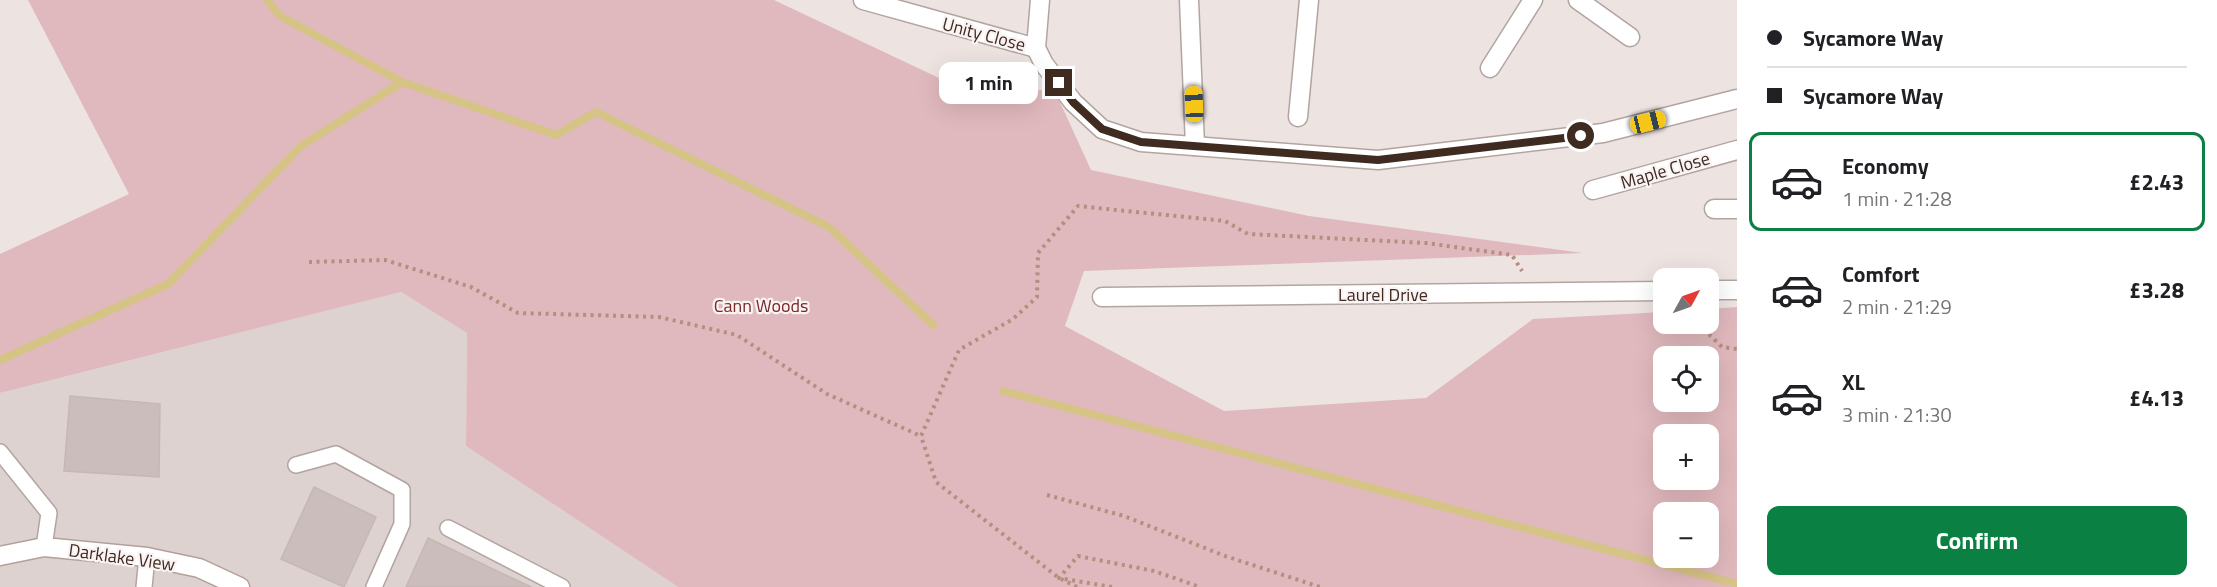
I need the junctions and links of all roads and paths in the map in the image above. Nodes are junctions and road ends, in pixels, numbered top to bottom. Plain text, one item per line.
1 (863, 0) edge
2 (1040, 0) edge
3 (1190, 0) edge
4 (1309, 0) edge
5 (1533, 0) edge
6 (1578, 0) edge
7 (1630, 37) dead end
8 (1036, 48) junction
9 (1490, 68) dead end
10 (1737, 99) edge
11 (1298, 117) dead end
12 (1196, 146) junction
13 (1737, 150) edge
14 (1593, 190) dead end
15 (1714, 209) dead end
16 (1737, 209) edge
17 (309, 262) dead end
18 (1719, 290) edge
19 (1737, 290) edge
20 (1653, 291) edge
21 (1535, 293) junction
22 (1102, 297) dead end
23 (1708, 334) edge
24 (1737, 349) edge
25 (921, 436) junction
26 (0, 452) edge
27 (296, 465) dead end
28 (1047, 495) dead end
29 (448, 528) dead end
30 (44, 546) junction
31 (0, 556) edge
32 (147, 557) junction
33 (1059, 578) junction
34 (144, 587) edge
35 (240, 587) edge
36 (374, 587) edge
37 (562, 587) edge
38 (1077, 587) edge
39 (1112, 587) edge
40 (1200, 587) edge
41 (1320, 587) edge

1 - 8 street, Unity Close
2 - 8 street
3 - 12 street
4 - 11 street
5 - 9 street
6 - 7 street
8 - 12 street
10 - 12 street
13 - 14 street, Maple Close
15 - 16 street
17 - 25 path
18 - 19 street
20 - 21 street, Laurel Drive
21 - 22 street, Laurel Drive
21 - 25 path
23 - 24 path
25 - 33 path
26 - 30 lane
27 - 36 lane
28 - 41 path
29 - 37 lane
30 - 31 street, Darklake View
30 - 32 street, Darklake View
32 - 34 lane
32 - 35 street, Darklake View
33 - 38 path
33 - 39 path
33 - 40 path

